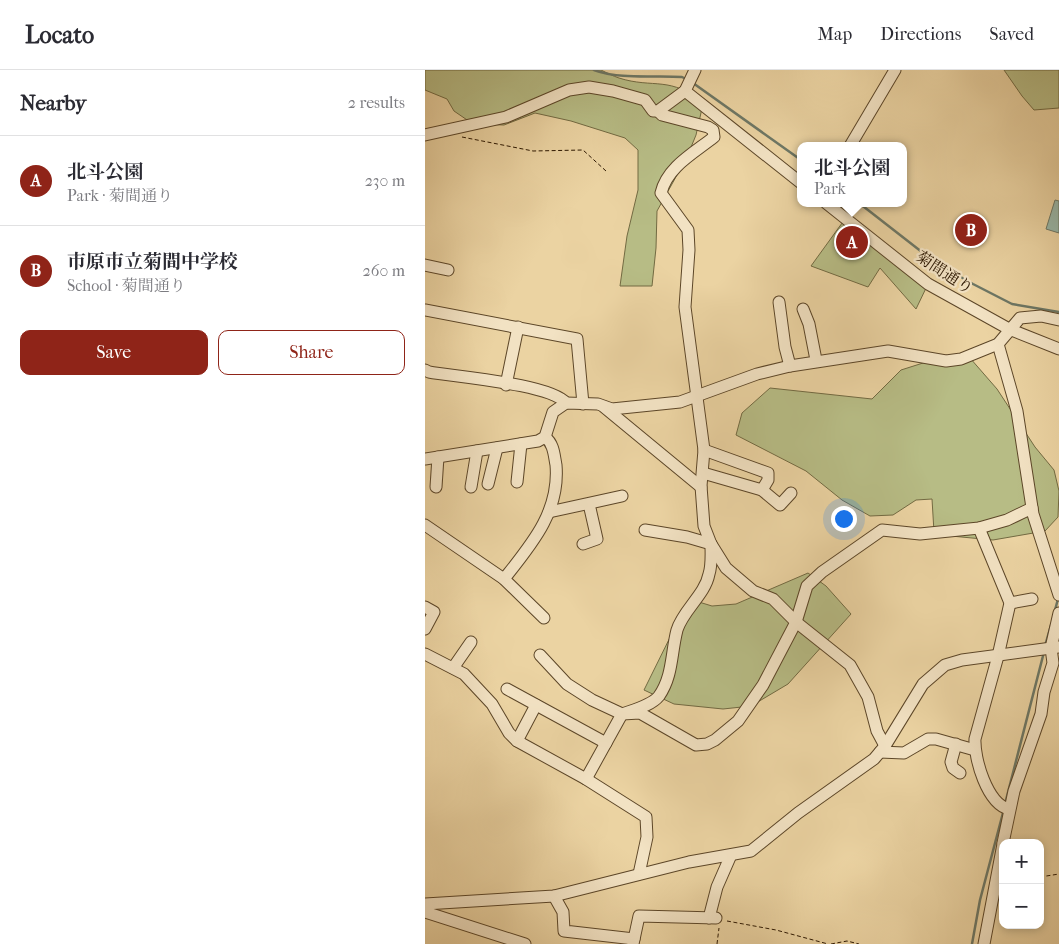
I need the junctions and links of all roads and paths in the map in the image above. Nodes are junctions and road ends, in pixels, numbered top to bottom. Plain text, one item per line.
1 (695, 70) edge
2 (895, 70) edge
3 (685, 91) junction
4 (658, 111) junction
5 (445, 132) junction
6 (425, 135) edge
7 (853, 142) edge
8 (606, 171) dead end
9 (797, 180) edge
10 (831, 207) edge
11 (425, 265) edge
12 (448, 270) dead end
13 (779, 302) dead end
14 (803, 309) dead end
15 (425, 310) edge
16 (1059, 320) edge
17 (518, 328) junction
18 (1009, 330) junction
19 (998, 344) junction
20 (1059, 349) edge
21 (817, 360) junction
22 (790, 366) junction
23 (425, 370) edge
24 (506, 384) junction
25 (697, 396) junction
26 (566, 403) junction
27 (583, 404) junction
28 (603, 406) junction
29 (545, 437) junction
30 (521, 444) junction
31 (497, 448) junction
32 (704, 450) junction
33 (477, 451) junction
34 (438, 457) junction
35 (425, 459) edge
36 (703, 473) junction
37 (517, 482) dead end
38 (488, 484) dead end
39 (435, 486) dead end
40 (471, 487) dead end
41 (701, 487) junction
42 (762, 490) junction
43 (791, 493) dead end
44 (622, 496) dead end
45 (589, 504) junction
46 (1032, 508) junction
47 (549, 512) junction
48 (425, 525) edge
49 (979, 528) junction
50 (645, 530) dead end
51 (583, 544) dead end
52 (711, 544) junction
53 (504, 579) junction
54 (1059, 595) edge
55 (1032, 599) dead end
56 (1010, 603) junction
57 (425, 607) edge
58 (1059, 613) edge
59 (544, 618) dead end
60 (796, 622) junction
61 (425, 629) edge
62 (471, 642) dead end
63 (1055, 647) edge
64 (425, 654) edge
65 (540, 655) dead end
66 (998, 656) junction
67 (453, 668) junction
68 (507, 689) dead end
69 (536, 705) junction
70 (622, 714) junction
71 (517, 740) junction
72 (606, 743) junction
73 (956, 744) junction
74 (883, 749) junction
75 (975, 750) junction
76 (960, 773) dead end
77 (586, 779) junction
78 (1009, 809) junction
79 (1004, 839) edge
80 (731, 855) junction
81 (999, 865) edge
82 (639, 874) junction
83 (1059, 874) edge
84 (1044, 876) edge
85 (555, 896) junction
86 (425, 904) edge
87 (425, 912) edge
88 (712, 918) junction
89 (633, 941) edge
90 (525, 944) edge
91 (717, 944) edge
92 (829, 944) edge
93 (859, 944) edge
94 (985, 944) edge

1 - 3 street
2 - 7 street
3 - 4 street
3 - 9 street
4 - 5 street
4 - 25 street
5 - 6 street
5 - 8 path
10 - 18 street, 菊間通り
11 - 12 street
13 - 22 street
14 - 21 street
15 - 17 street
16 - 18 street
17 - 24 street
17 - 27 street
18 - 19 street
18 - 20 street, 菊間通り
19 - 21 street
19 - 46 street
21 - 22 street
22 - 25 street
23 - 24 street
24 - 26 street
25 - 28 street
25 - 32 street
26 - 27 street
26 - 29 street
27 - 28 street
28 - 41 street
29 - 30 street
29 - 47 street
30 - 31 street
30 - 37 street
31 - 33 street
31 - 38 street
32 - 36 street
32 - 42 street
33 - 34 street
33 - 40 street
34 - 35 street
34 - 39 street
36 - 41 street
36 - 42 street
41 - 52 street
42 - 43 street
44 - 45 street
45 - 47 street
45 - 51 street
46 - 49 street
46 - 54 street
47 - 53 street
48 - 53 street
49 - 56 street
49 - 60 street
50 - 52 street
52 - 60 street
52 - 70 street
53 - 59 street
55 - 56 street
56 - 66 street
57 - 61 street
58 - 63 street
60 - 70 street
60 - 74 street
62 - 67 street
63 - 66 street
63 - 78 street
64 - 67 street
65 - 70 street
66 - 74 street
66 - 75 street
67 - 71 street
68 - 69 street
69 - 71 street
69 - 72 street
70 - 72 street
71 - 77 street
72 - 77 street
73 - 74 street
73 - 75 street
73 - 76 street
74 - 80 street
75 - 78 street
77 - 82 street
78 - 79 street
80 - 82 street
80 - 88 street
81 - 94 street
82 - 85 street
83 - 84 path
85 - 86 street
85 - 89 street
87 - 90 street
88 - 89 street
88 - 91 path
88 - 92 path
92 - 93 path

